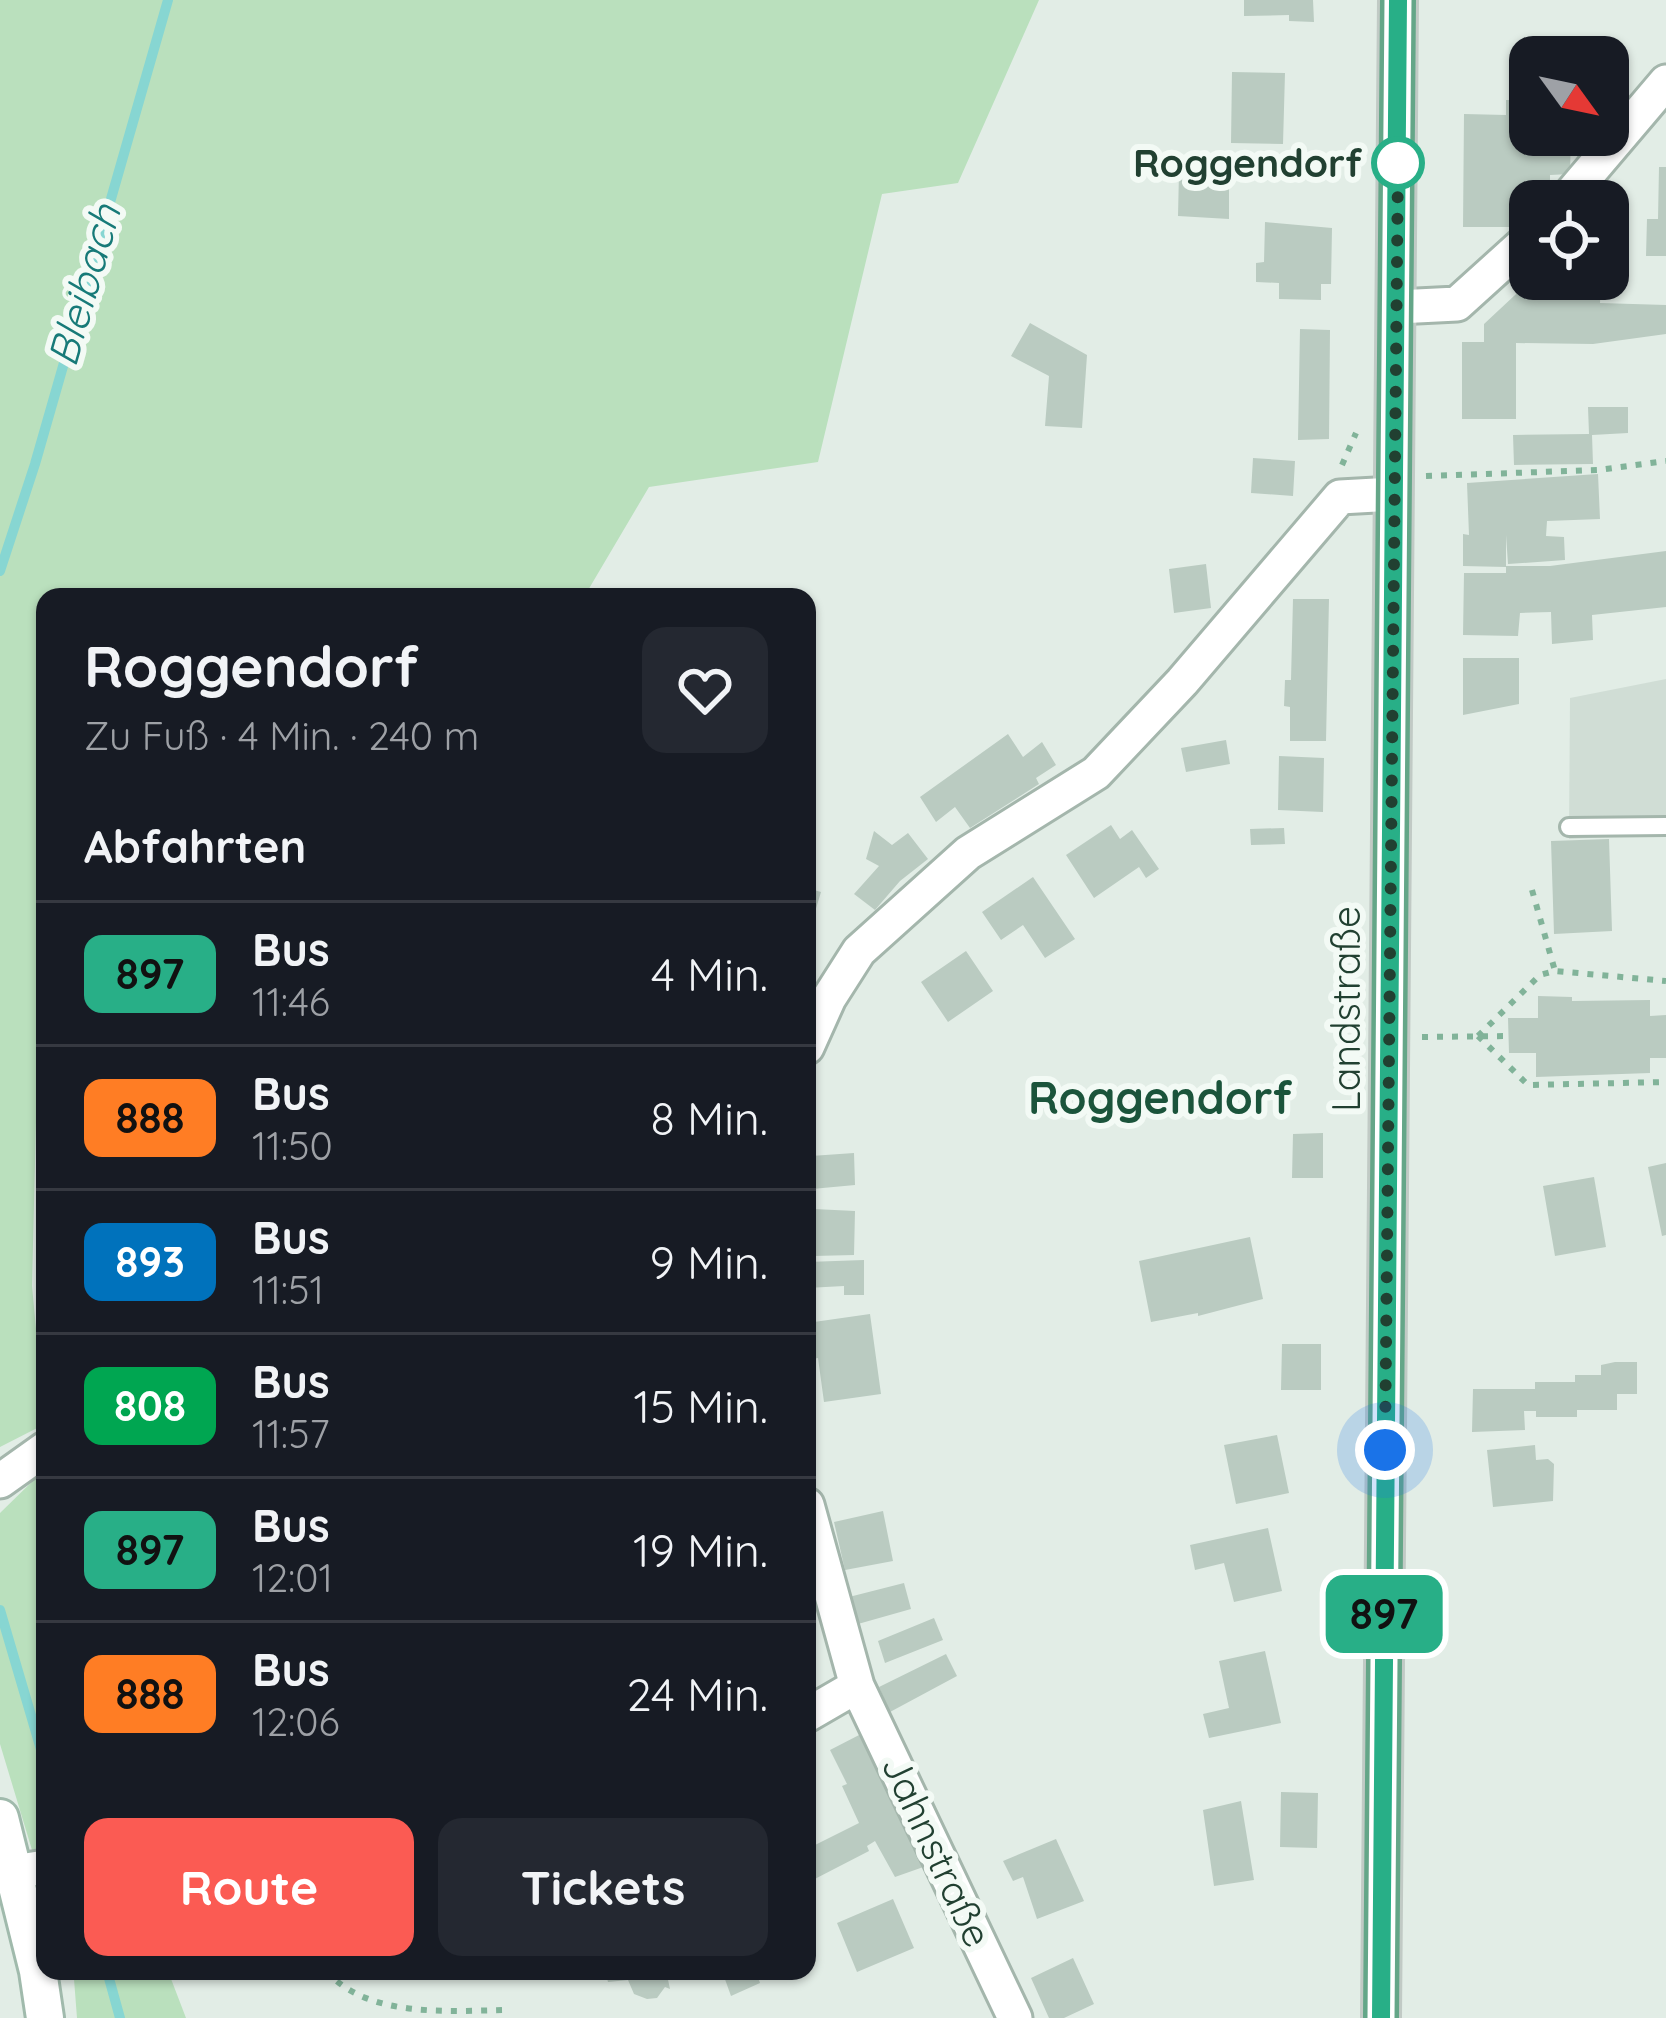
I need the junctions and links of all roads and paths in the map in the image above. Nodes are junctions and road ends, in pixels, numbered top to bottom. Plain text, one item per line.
1 (1398, 0) edge
2 (1666, 82) edge
3 (1583, 180) edge
4 (1509, 257) edge
5 (1397, 307) junction
6 (1666, 461) edge
7 (1408, 485) junction
8 (1569, 826) dead end
9 (1666, 826) edge
10 (1532, 890) dead end
11 (1555, 971) junction
12 (1666, 981) edge
13 (816, 1027) edge
14 (1478, 1036) junction
15 (1508, 1036) dead end
16 (1388, 1037) junction
17 (1666, 1082) edge
18 (36, 1455) edge
19 (0, 1480) edge
20 (816, 1538) edge
21 (857, 1686) junction
22 (816, 1709) edge
23 (0, 1818) edge
24 (30, 1870) edge
25 (36, 1929) edge
26 (41, 1980) edge
27 (333, 1980) edge
28 (508, 2010) dead end
29 (45, 2018) edge
30 (1015, 2018) edge
31 (1381, 2018) edge

1 - 5 main road, Landstraße
2 - 3 street
4 - 5 street
5 - 7 main road, Landstraße
6 - 7 path
7 - 13 street
7 - 16 main road, Landstraße
8 - 9 lane
10 - 11 path
11 - 12 path
11 - 14 path
14 - 15 path
14 - 16 path
14 - 17 path
16 - 31 main road, Landstraße
18 - 19 street
20 - 21 street, Jahnstraße
21 - 22 street
21 - 30 street, Jahnstraße
23 - 24 main road
24 - 25 main road
26 - 29 main road
27 - 28 path

